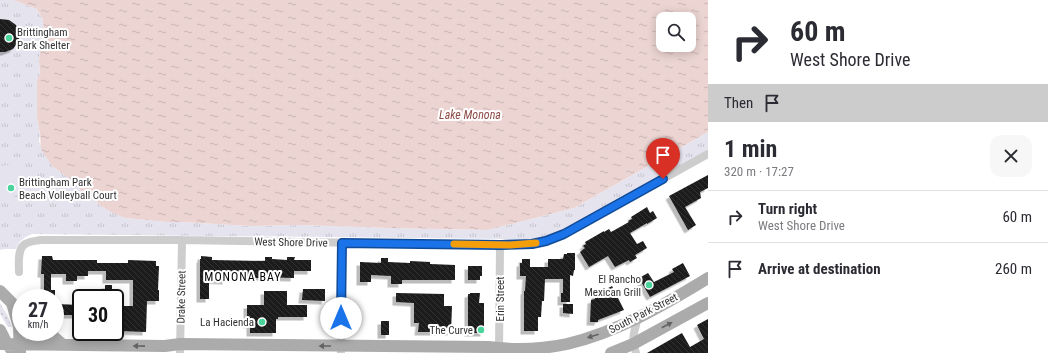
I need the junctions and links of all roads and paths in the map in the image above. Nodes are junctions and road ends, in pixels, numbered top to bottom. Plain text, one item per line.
1 (708, 154) edge
2 (182, 240) junction
3 (342, 243) junction
4 (500, 245) junction
5 (19, 272) dead end
6 (708, 278) edge
7 (0, 291) edge
8 (12, 303) edge
9 (708, 303) edge
10 (638, 318) junction
11 (0, 330) edge
12 (58, 341) edge
13 (62, 344) junction
14 (12, 348) edge
15 (634, 348) edge
16 (180, 349) edge
17 (341, 349) edge
18 (499, 351) edge
19 (611, 353) edge

1 - 4 street, West Shore Drive
2 - 3 street, West Shore Drive
2 - 5 street, West Shore Drive
2 - 16 street, Drake Street
3 - 4 street, West Shore Drive
3 - 17 street
4 - 18 street, Erin Street
6 - 10 main road, South Park Street
7 - 8 main road
15 -> 9 main road, South Park Street
10 - 15 street
10 -> 18 main road, South Park Street
11 - 14 main road
12 - 13 main road
13 - 14 main road, South Park Street
16 -> 13 main road, South Park Street
15 - 19 main road, South Park Street
17 -> 16 main road, South Park Street
17 - 18 main road, South Park Street

